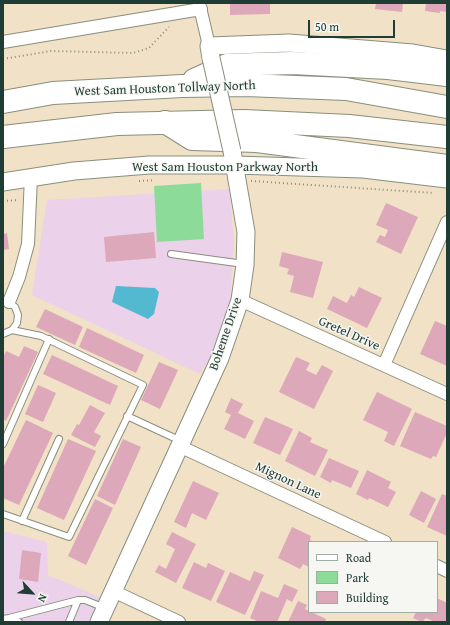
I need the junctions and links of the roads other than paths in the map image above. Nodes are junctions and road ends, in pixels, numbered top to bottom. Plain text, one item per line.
1 (200, 6) edge
2 (3, 42) edge
3 (210, 52) junction
4 (447, 59) edge
5 (447, 75) edge
6 (182, 86) junction
7 (3, 102) edge
8 (447, 106) edge
9 (165, 122) junction
10 (3, 137) edge
11 (447, 137) edge
12 (235, 165) junction
13 (447, 166) edge
14 (31, 177) junction
15 (3, 182) edge
16 (444, 186) edge
17 (447, 222) edge
18 (172, 254) dead end
19 (245, 265) junction
20 (240, 300) junction
21 (6, 301) edge
22 (12, 330) junction
23 (3, 334) edge
24 (49, 339) junction
25 (384, 365) junction
26 (447, 394) edge
27 (127, 416) junction
28 (59, 439) dead end
29 (180, 443) junction
30 (3, 444) edge
31 (3, 514) edge
32 (22, 521) junction
33 (383, 541) edge
34 (438, 566) edge
35 (447, 571) edge
36 (113, 591) junction
37 (78, 600) junction
38 (102, 615) edge
39 (6, 618) edge
40 (19, 622) edge
41 (69, 622) edge
42 (180, 622) edge

1 - 2 street
1 - 3 street, Boheme Drive
3 - 4 main road
3 - 12 main road, Boheme Drive, bridge
5 - 6 highway
6 - 7 highway, West Sam Houston Tollway North
6 - 8 highway, West Sam Houston Tollway North
9 - 10 highway
9 - 11 highway
9 - 13 highway
12 - 14 main road, West Sam Houston Parkway North
12 - 16 main road, West Sam Houston Parkway North
12 - 19 main road, Boheme Drive
14 - 15 main road, West Sam Houston Parkway North
14 - 21 street
17 - 25 street
18 - 19 lane
19 - 20 main road, Boheme Drive
20 - 25 street, Gretel Drive
20 - 29 main road, Boheme Drive
21 - 22 lane
22 - 23 lane
22 - 24 lane
24 - 27 lane
24 - 30 lane
25 - 26 street, Gretel Drive
27 - 29 lane
27 - 32 lane
28 - 32 lane
29 - 33 street, Mignon Lane
29 - 36 main road, Boheme Drive
31 - 32 lane
34 - 35 street
36 - 38 main road, Boheme Drive
36 - 42 street
37 - 38 lane
37 - 39 lane
37 - 41 lane
39 - 40 lane

